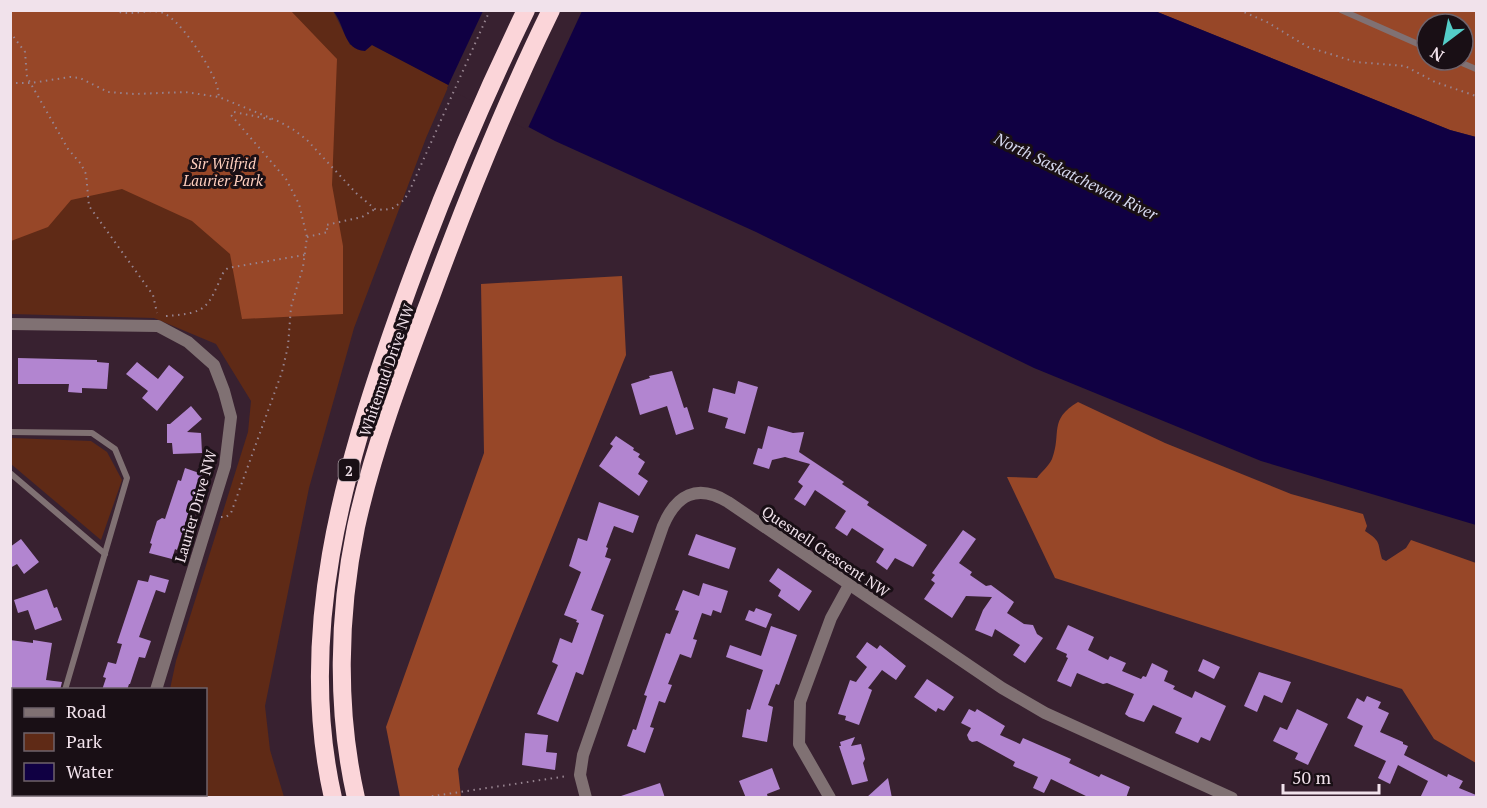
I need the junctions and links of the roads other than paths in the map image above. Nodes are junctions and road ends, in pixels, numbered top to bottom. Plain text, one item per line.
1 (526, 10) edge
2 (551, 10) edge
3 (1341, 10) edge
4 (1415, 43) edge
5 (10, 324) edge
6 (10, 432) edge
7 (10, 473) edge
8 (105, 554) junction
9 (849, 585) junction
10 (66, 688) edge
11 (157, 688) edge
12 (333, 798) edge
13 (356, 798) edge
14 (586, 798) edge
15 (830, 798) edge
16 (1232, 798) edge

1 - 12 highway, Whitemud Drive NW / 2
2 - 13 highway, Whitemud Drive NW / 2
3 - 4 lane
5 - 11 street, Laurier Drive NW
6 - 8 lane
7 - 8 lane
8 - 10 lane
9 - 14 street, Quesnell Crescent NW
9 - 15 street
9 - 16 street, Quesnell Crescent NW

